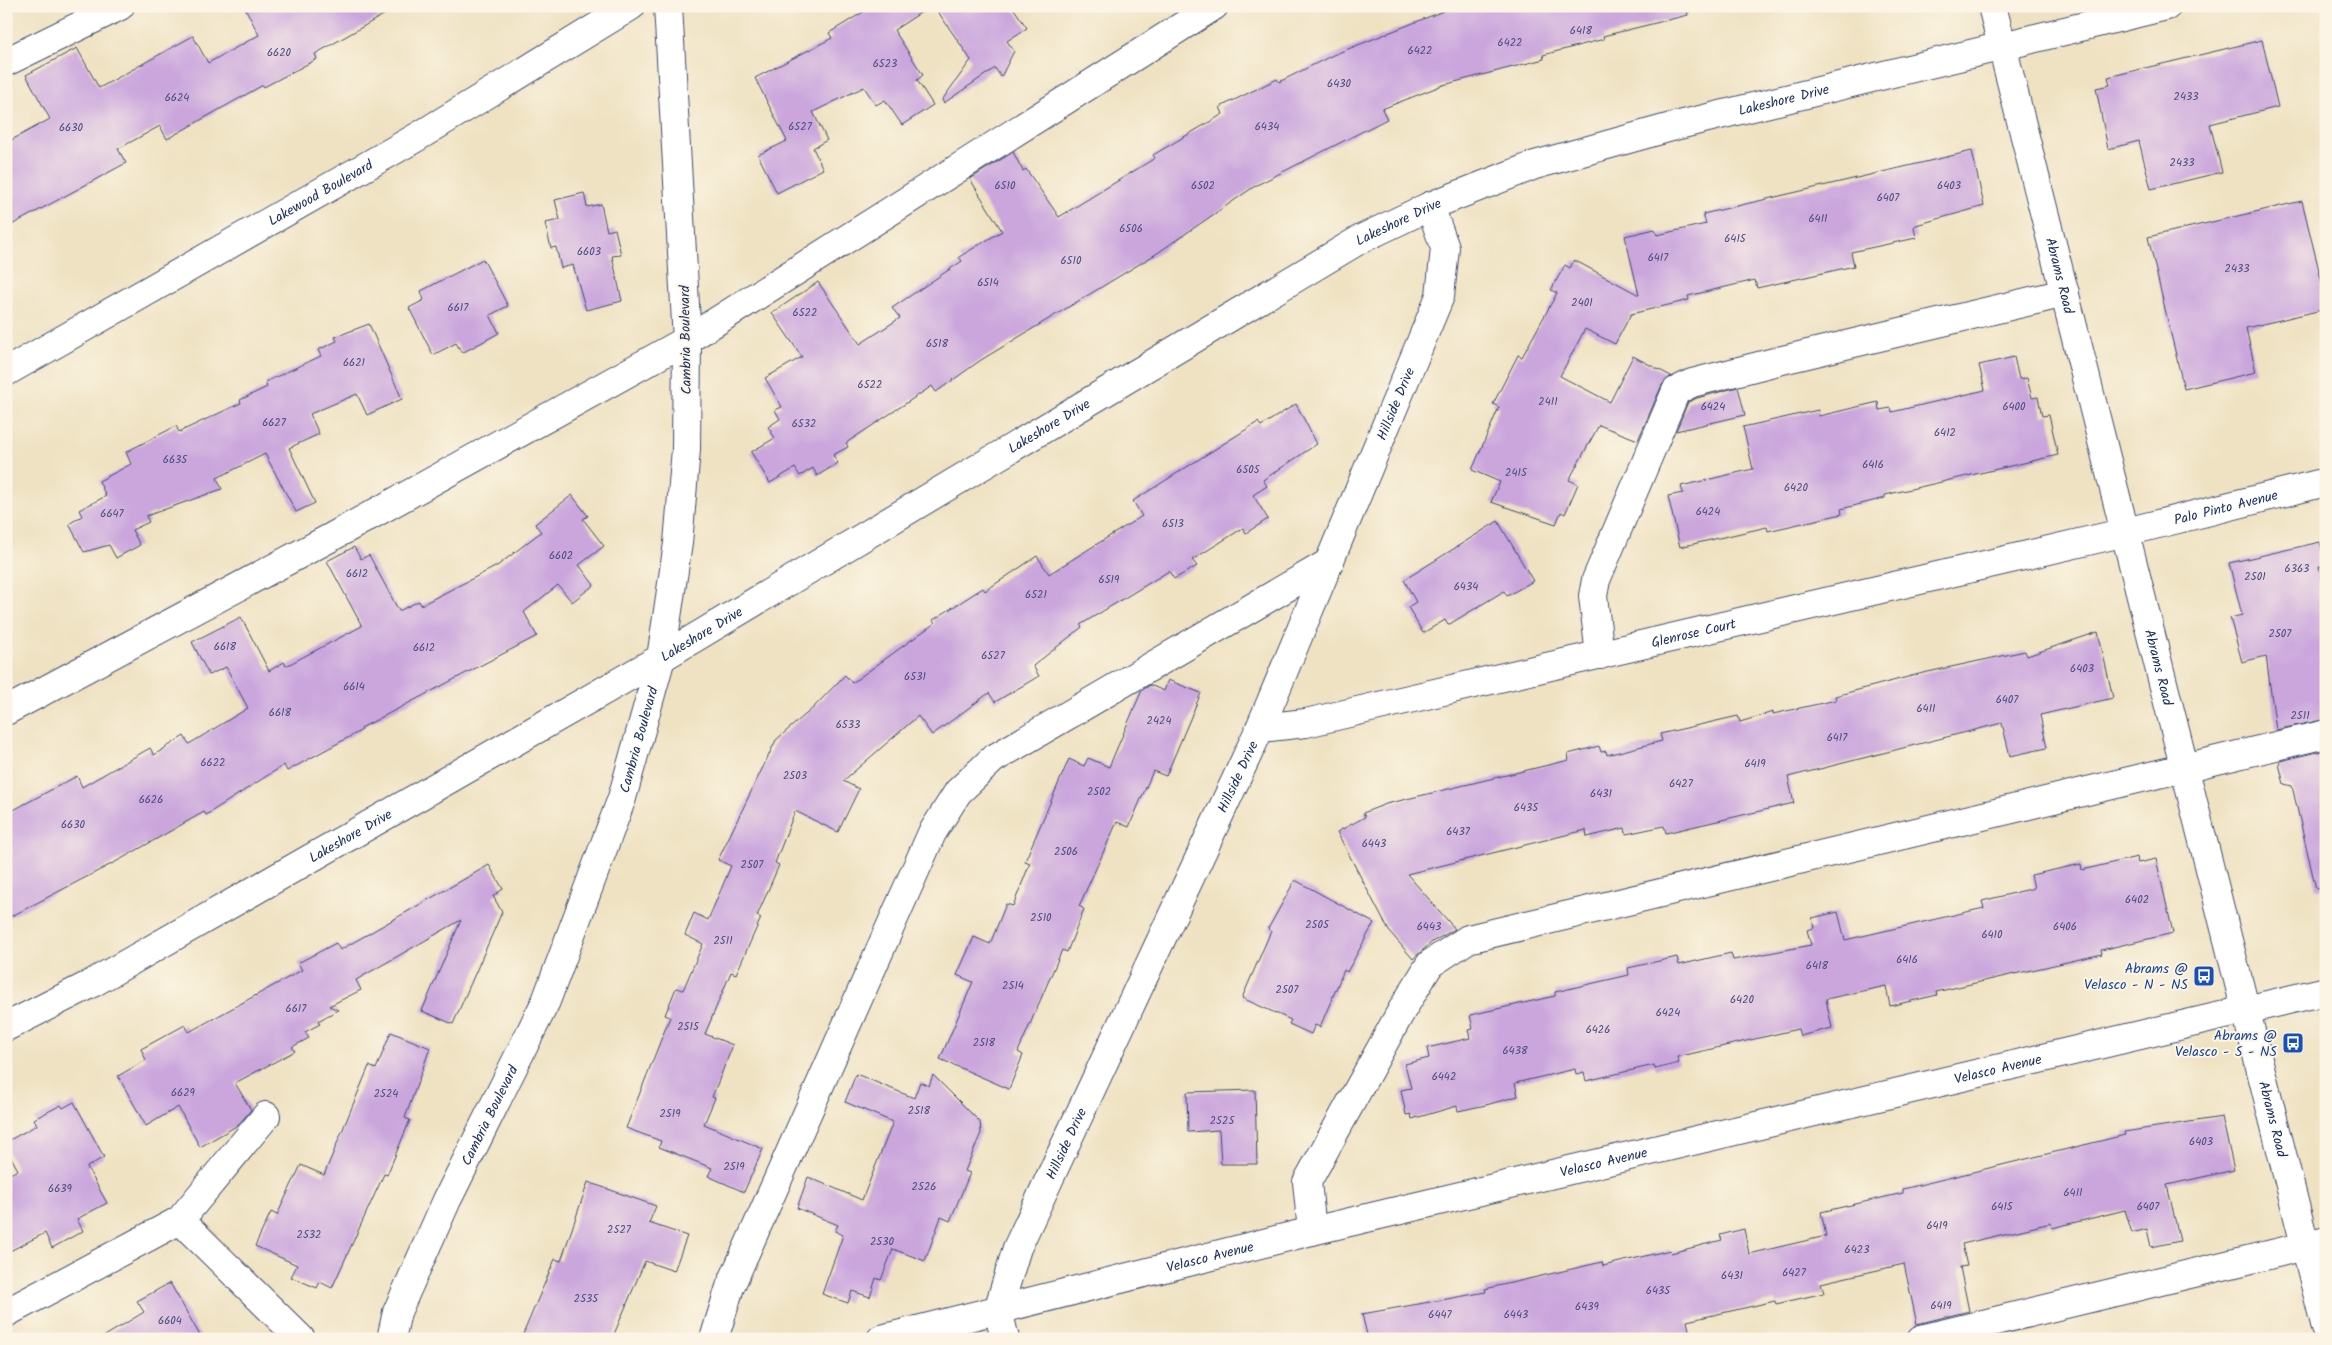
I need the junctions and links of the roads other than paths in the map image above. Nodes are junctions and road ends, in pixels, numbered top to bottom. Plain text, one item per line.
1 (120, 6) edge
2 (631, 6) edge
3 (668, 6) edge
4 (1214, 6) edge
5 (1992, 6) edge
6 (2167, 6) edge
7 (2001, 47) junction
8 (6, 62) edge
9 (1430, 206) junction
10 (2064, 293) junction
11 (687, 340) junction
12 (6, 372) edge
13 (2326, 482) edge
14 (2126, 532) junction
15 (1330, 562) junction
16 (1600, 655) junction
17 (661, 658) junction
18 (6, 711) edge
19 (1260, 728) junction
20 (2326, 734) edge
21 (2185, 768) junction
22 (2326, 991) edge
23 (2246, 1011) junction
24 (6, 1027) edge
25 (266, 1116) dead end
26 (180, 1220) junction
27 (1312, 1231) junction
28 (2315, 1243) edge
29 (998, 1310) junction
30 (6, 1312) edge
31 (2326, 1328) edge
32 (301, 1339) edge
33 (391, 1339) edge
34 (714, 1339) edge
35 (881, 1339) edge
36 (1005, 1339) edge
37 (1921, 1339) edge

1 - 8 street
2 - 12 street, Lakewood Boulevard
3 - 11 street, Cambria Boulevard
4 - 11 street
5 - 7 street, Abrams Road
6 - 7 street, Lakeshore Drive
7 - 9 street, Lakeshore Drive
7 - 10 street, Abrams Road
9 - 15 street, Hillside Drive
9 - 17 street, Lakeshore Drive
10 - 14 street, Abrams Road
10 - 16 street
11 - 17 street, Cambria Boulevard
11 - 18 street
13 - 14 street, Palo Pinto Avenue
14 - 16 street, Glenrose Court
14 - 21 street, Abrams Road
15 - 19 street, Hillside Drive
15 - 34 street
16 - 19 street, Glenrose Court
17 - 24 street, Lakeshore Drive
17 - 33 street, Cambria Boulevard
19 - 29 street, Hillside Drive
20 - 21 street
21 - 23 street, Abrams Road
21 - 27 street
22 - 23 street, Velasco Avenue
23 - 27 street, Velasco Avenue
23 - 28 street, Abrams Road
25 - 26 street
26 - 30 street
26 - 32 street
27 - 29 street, Velasco Avenue
28 - 31 street, Abrams Road
28 - 37 street
29 - 35 street, Velasco Avenue
29 - 36 street

